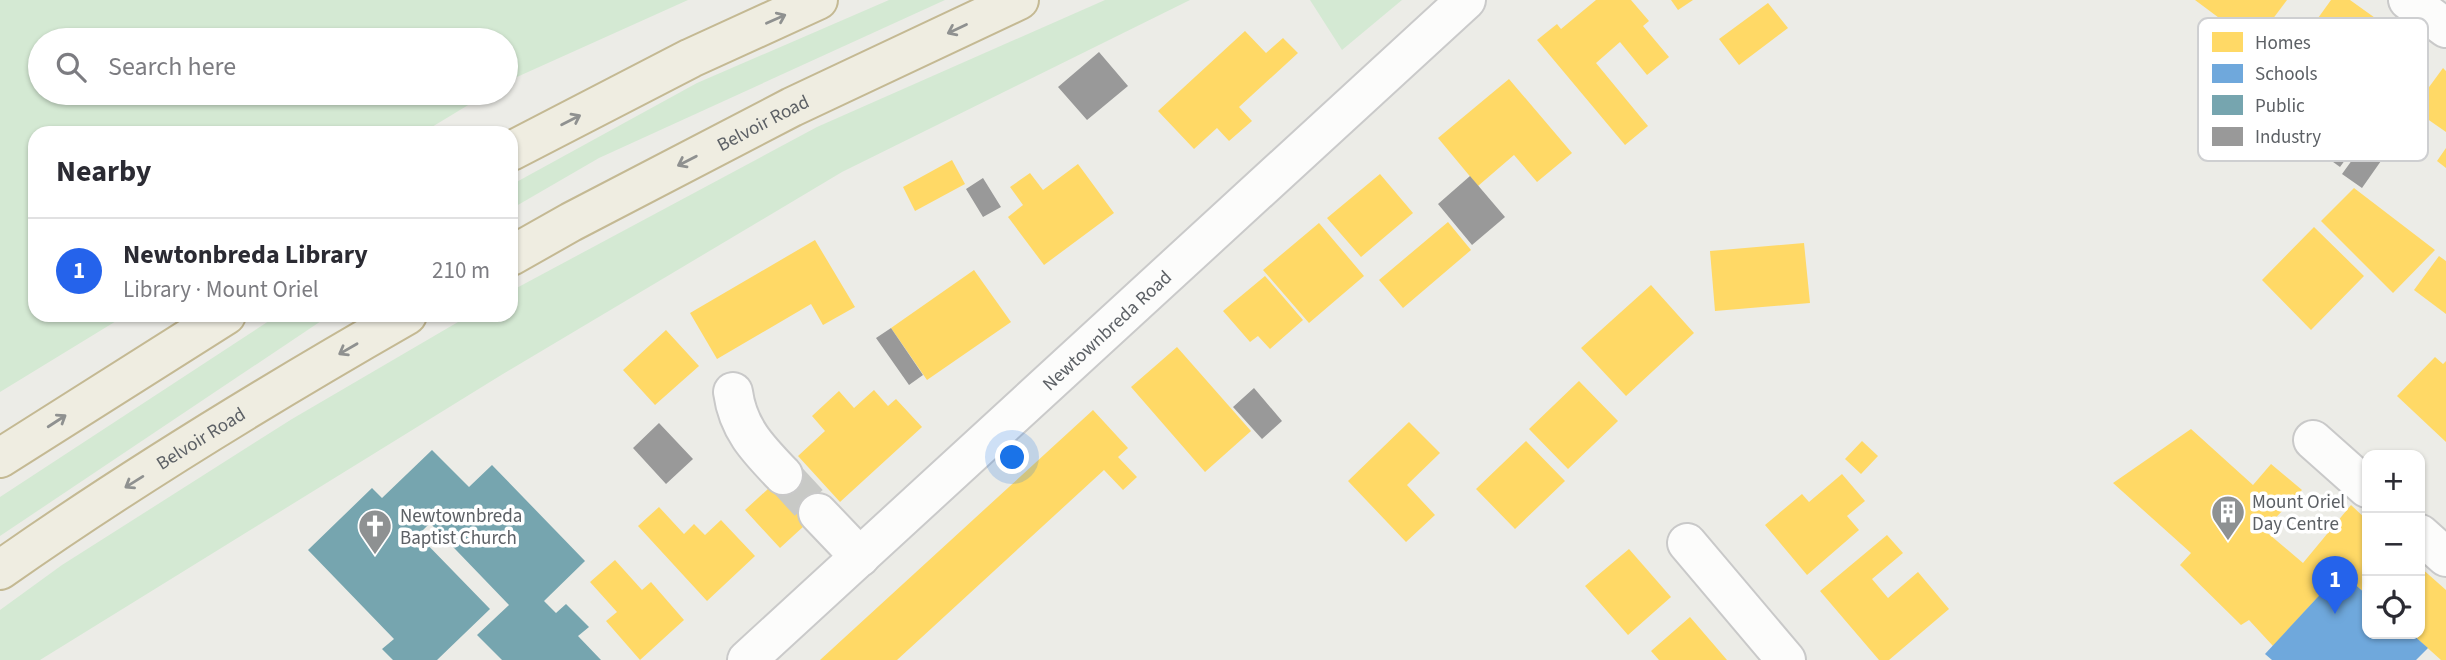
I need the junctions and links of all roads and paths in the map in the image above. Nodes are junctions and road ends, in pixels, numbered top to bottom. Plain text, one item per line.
1 (818, 0) edge
2 (1019, 0) edge
3 (1466, 0) edge
4 (2408, 0) edge
5 (2446, 28) edge
6 (518, 147) edge
7 (518, 252) edge
8 (215, 322) edge
9 (395, 322) edge
10 (733, 392) dead end
11 (2313, 440) dead end
12 (0, 458) edge
13 (783, 475) tunnel mouth
14 (2362, 484) edge
15 (818, 513) tunnel mouth
16 (2425, 538) edge
17 (1687, 543) dead end
18 (860, 557) junction
19 (2446, 557) edge
20 (0, 570) edge
21 (747, 660) edge
22 (1786, 660) edge

6 -> 1 highway
2 -> 7 highway, Belvoir Road
3 - 18 street, Newtownbreda Road
4 - 5 street
12 -> 8 highway
9 -> 20 highway, Belvoir Road
10 - 13 street
11 - 14 street
15 - 18 street
16 - 19 street
17 - 22 street
18 - 21 street, Newtownbreda Road

